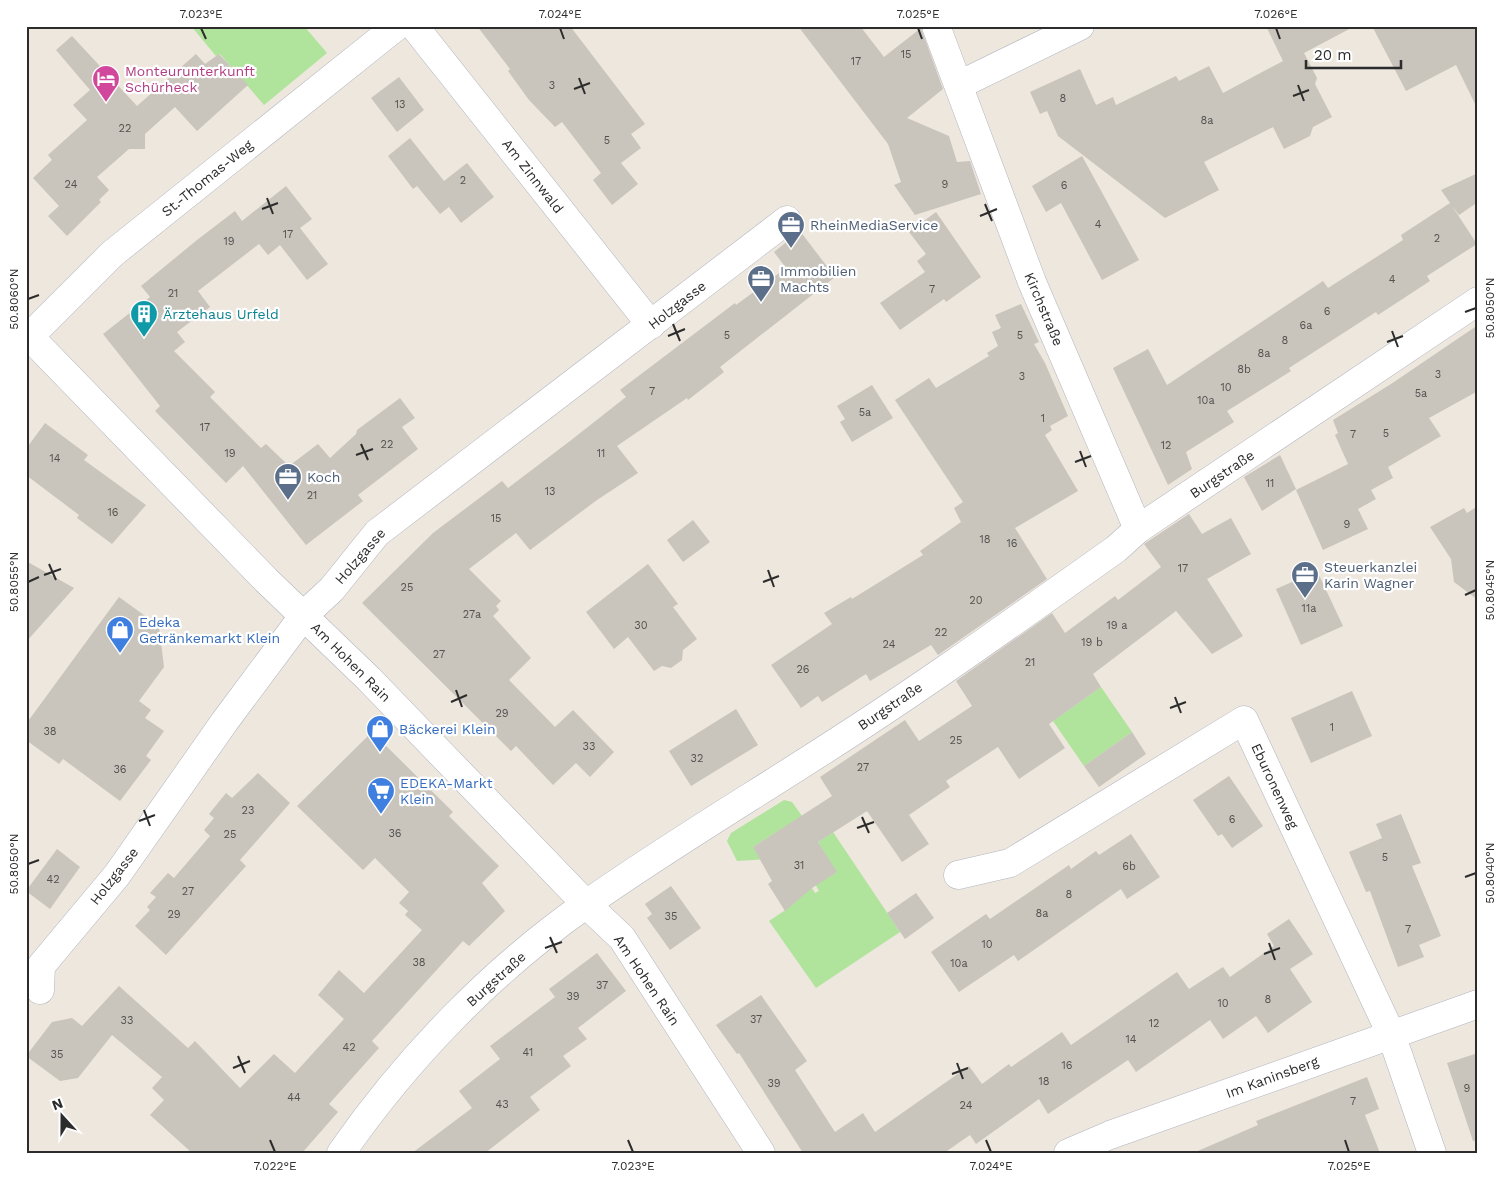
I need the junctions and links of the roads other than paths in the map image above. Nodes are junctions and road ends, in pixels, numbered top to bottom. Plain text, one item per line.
1 (397, 26) edge
2 (414, 26) edge
3 (936, 26) edge
4 (1080, 26) edge
5 (959, 86) junction
6 (787, 220) dead end
7 (1478, 301) edge
8 (651, 325) junction
9 (27, 336) edge
10 (1138, 529) junction
11 (304, 615) junction
12 (958, 875) dead end
13 (586, 904) junction
14 (40, 990) dead end
15 (1478, 1004) edge
16 (1391, 1034) junction
17 (1113, 1144) edge
18 (341, 1153) edge
19 (761, 1153) edge
20 (1068, 1153) edge
21 (1432, 1153) edge

1 - 9 street, St.-Thomas-Weg
2 - 8 street, Am Zinnwald
3 - 5 street, Kirchstraße
4 - 5 street
5 - 10 street, Kirchstraße
6 - 8 street, Holzgasse
7 - 10 street, Burgstraße
8 - 11 street, Holzgasse
9 - 11 street, Am Hohen Rain
10 - 13 street, Burgstraße
11 - 13 street, Am Hohen Rain
11 - 14 street, Holzgasse
12 - 16 street, Eburonenweg
13 - 18 street, Burgstraße
13 - 19 street, Am Hohen Rain
15 - 16 street, Im Kaninsberg
16 - 17 street, Im Kaninsberg
16 - 21 street, Eburonenweg
17 - 20 street, Im Kaninsberg

